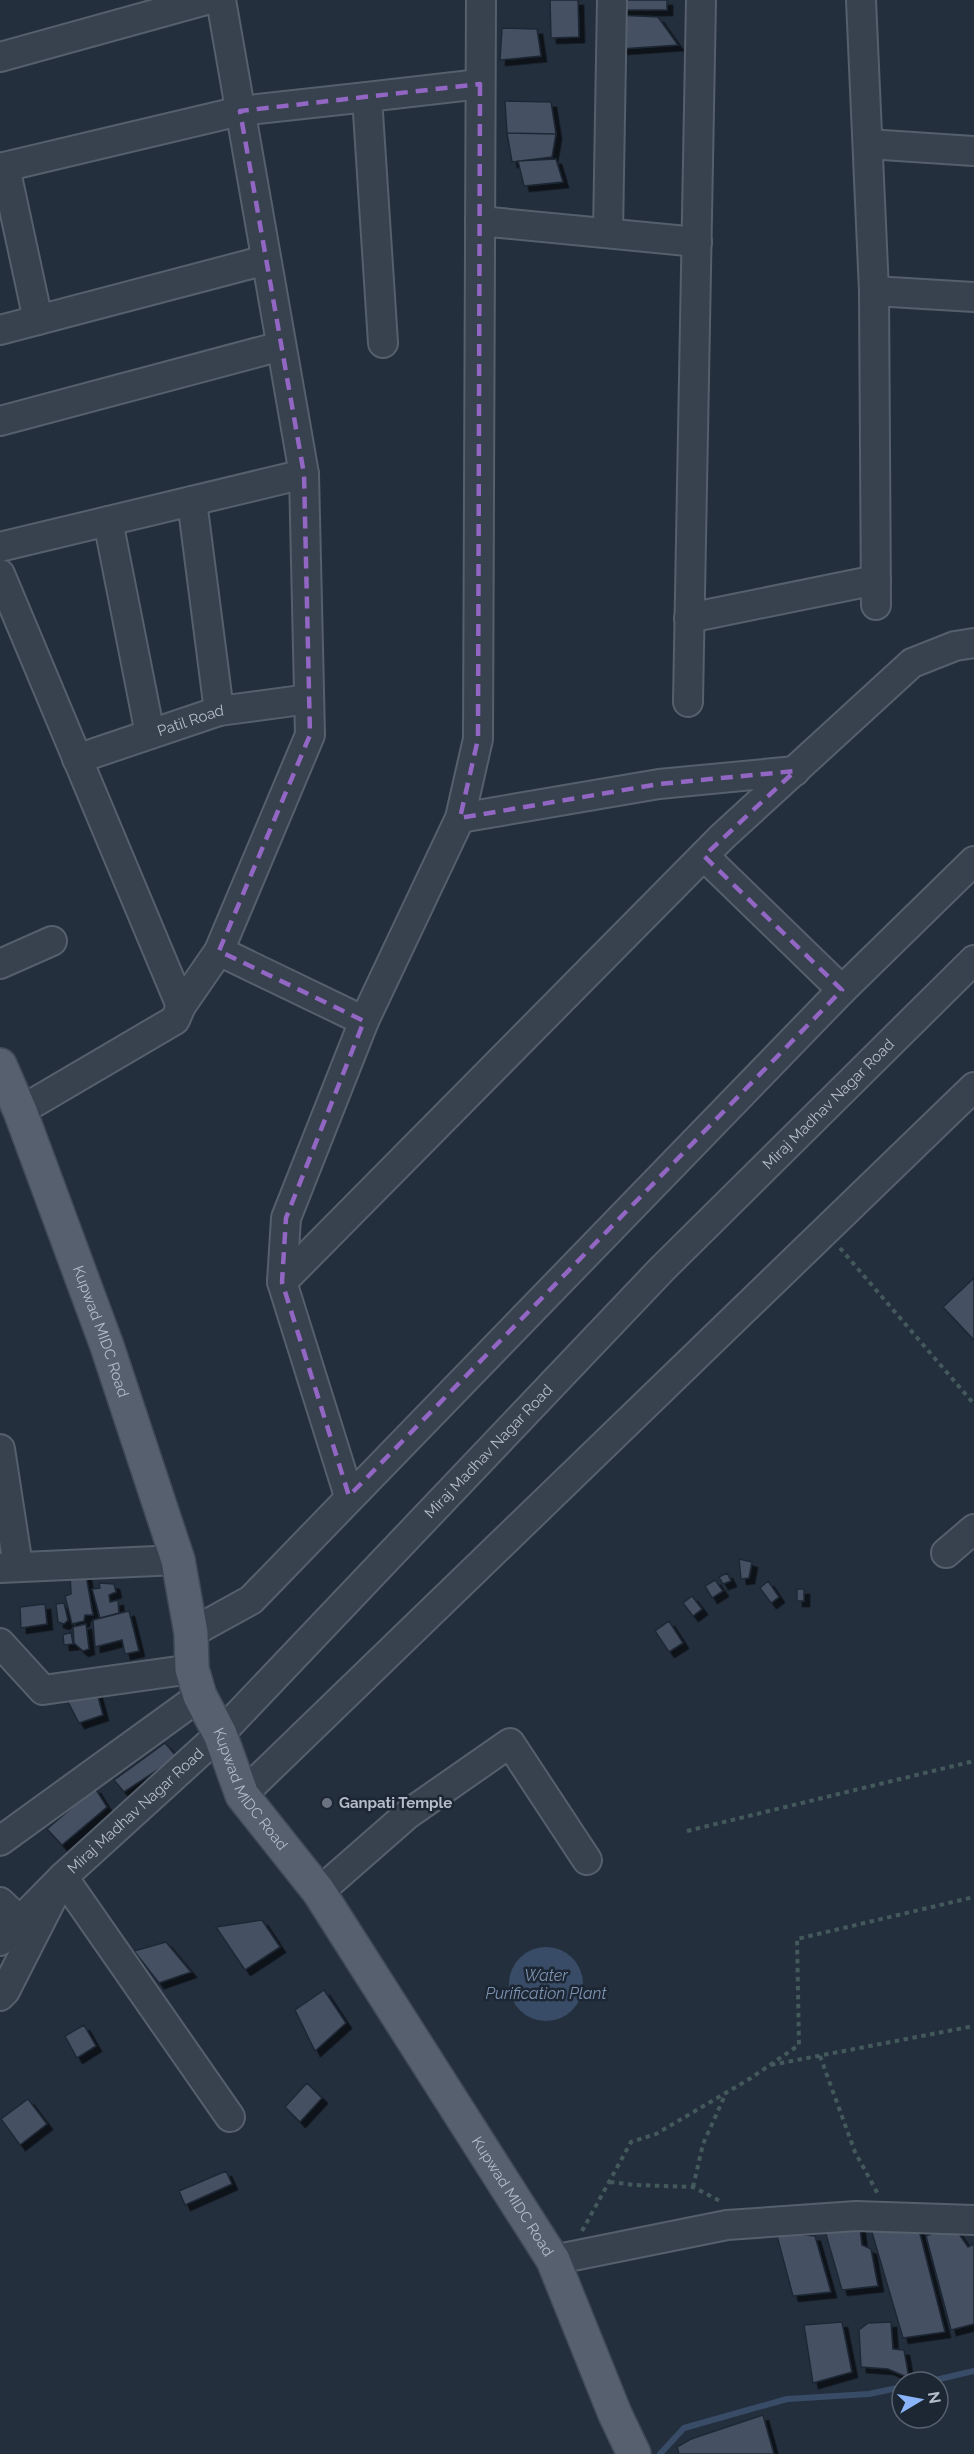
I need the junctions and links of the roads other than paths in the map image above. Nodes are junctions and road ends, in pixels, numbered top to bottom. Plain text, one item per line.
1 (206, 0) edge
2 (220, 0) edge
3 (481, 0) edge
4 (612, 0) edge
5 (702, 0) edge
6 (861, 0) edge
7 (0, 57) edge
8 (480, 84) junction
9 (367, 97) junction
10 (240, 111) junction
11 (867, 144) junction
12 (974, 151) edge
13 (3, 168) edge
14 (480, 220) junction
15 (608, 233) junction
16 (697, 242) junction
17 (266, 260) junction
18 (874, 291) junction
19 (974, 297) edge
20 (38, 320) junction
21 (0, 330) edge
22 (383, 343) dead end
23 (281, 346) junction
24 (0, 422) edge
25 (304, 474) junction
26 (192, 501) junction
27 (108, 521) junction
28 (0, 547) edge
29 (0, 574) edge
30 (689, 618) junction
31 (974, 643) edge
32 (309, 699) junction
33 (688, 702) dead end
34 (219, 711) junction
35 (150, 734) junction
36 (77, 759) junction
37 (795, 771) junction
38 (460, 818) junction
39 (704, 856) junction
40 (974, 861) edge
41 (52, 941) dead end
42 (219, 951) junction
43 (974, 960) edge
44 (0, 964) edge
45 (842, 990) junction
46 (181, 1006) junction
47 (364, 1022) junction
48 (0, 1065) edge
49 (974, 1087) edge
50 (20, 1111) junction
51 (282, 1282) junction
52 (0, 1449) edge
53 (350, 1496) junction
54 (974, 1529) edge
55 (946, 1553) dead end
56 (178, 1560) junction
57 (9, 1567) edge
58 (191, 1633) junction
59 (3, 1651) edge
60 (196, 1683) junction
61 (220, 1734) junction
62 (242, 1795) junction
63 (0, 1841) edge
64 (587, 1860) dead end
65 (63, 1877) junction
66 (319, 1892) junction
67 (7, 1921) edge
68 (0, 1995) edge
69 (230, 2117) dead end
70 (974, 2220) edge
71 (560, 2259) junction
72 (634, 2454) edge

1 - 7 street
2 - 10 street
3 - 8 street
4 - 15 street
5 - 16 street
6 - 11 street
8 - 9 street
8 - 14 street
9 - 10 street
9 - 22 street
10 - 13 street
10 - 17 street
11 - 12 street
11 - 18 street
13 - 20 street
14 - 15 street
14 - 38 street
15 - 16 street
16 - 30 street
17 - 20 street
17 - 23 street
18 - 19 street
18 - 30 street
20 - 21 street
23 - 24 street
23 - 25 street
25 - 26 street
25 - 32 street
26 - 27 street
26 - 34 street
27 - 28 street
27 - 35 street
29 - 36 street
30 - 33 street
31 - 37 street
32 - 34 street, Patil Road
32 - 42 street
34 - 35 street, Patil Road
35 - 36 street, Patil Road
36 - 46 street
37 - 38 street
37 - 39 street
38 - 47 street
39 - 45 street
39 - 51 street
40 - 45 street
41 - 44 street
42 - 46 street
42 - 47 street
43 - 61 street, Miraj Madhav Nagar Road
45 - 53 street
46 - 50 street
47 - 51 street
48 - 50 main road, Kupwad MIDC Road
49 - 62 street
50 - 56 main road, Kupwad MIDC Road
51 - 53 street
52 - 57 street
53 - 58 street
54 - 55 street
56 - 57 street
56 - 58 main road, Kupwad MIDC Road
58 - 60 main road, Kupwad MIDC Road
59 - 60 street
60 - 61 main road, Kupwad MIDC Road
60 - 63 street
61 - 62 main road, Kupwad MIDC Road
61 - 65 street, Miraj Madhav Nagar Road
62 - 66 main road, Kupwad MIDC Road
64 - 66 street
65 - 67 street, Miraj Madhav Nagar Road
65 - 68 street
65 - 69 street
66 - 71 main road, Kupwad MIDC Road
70 - 71 street
71 - 72 main road, Kupwad MIDC Road

